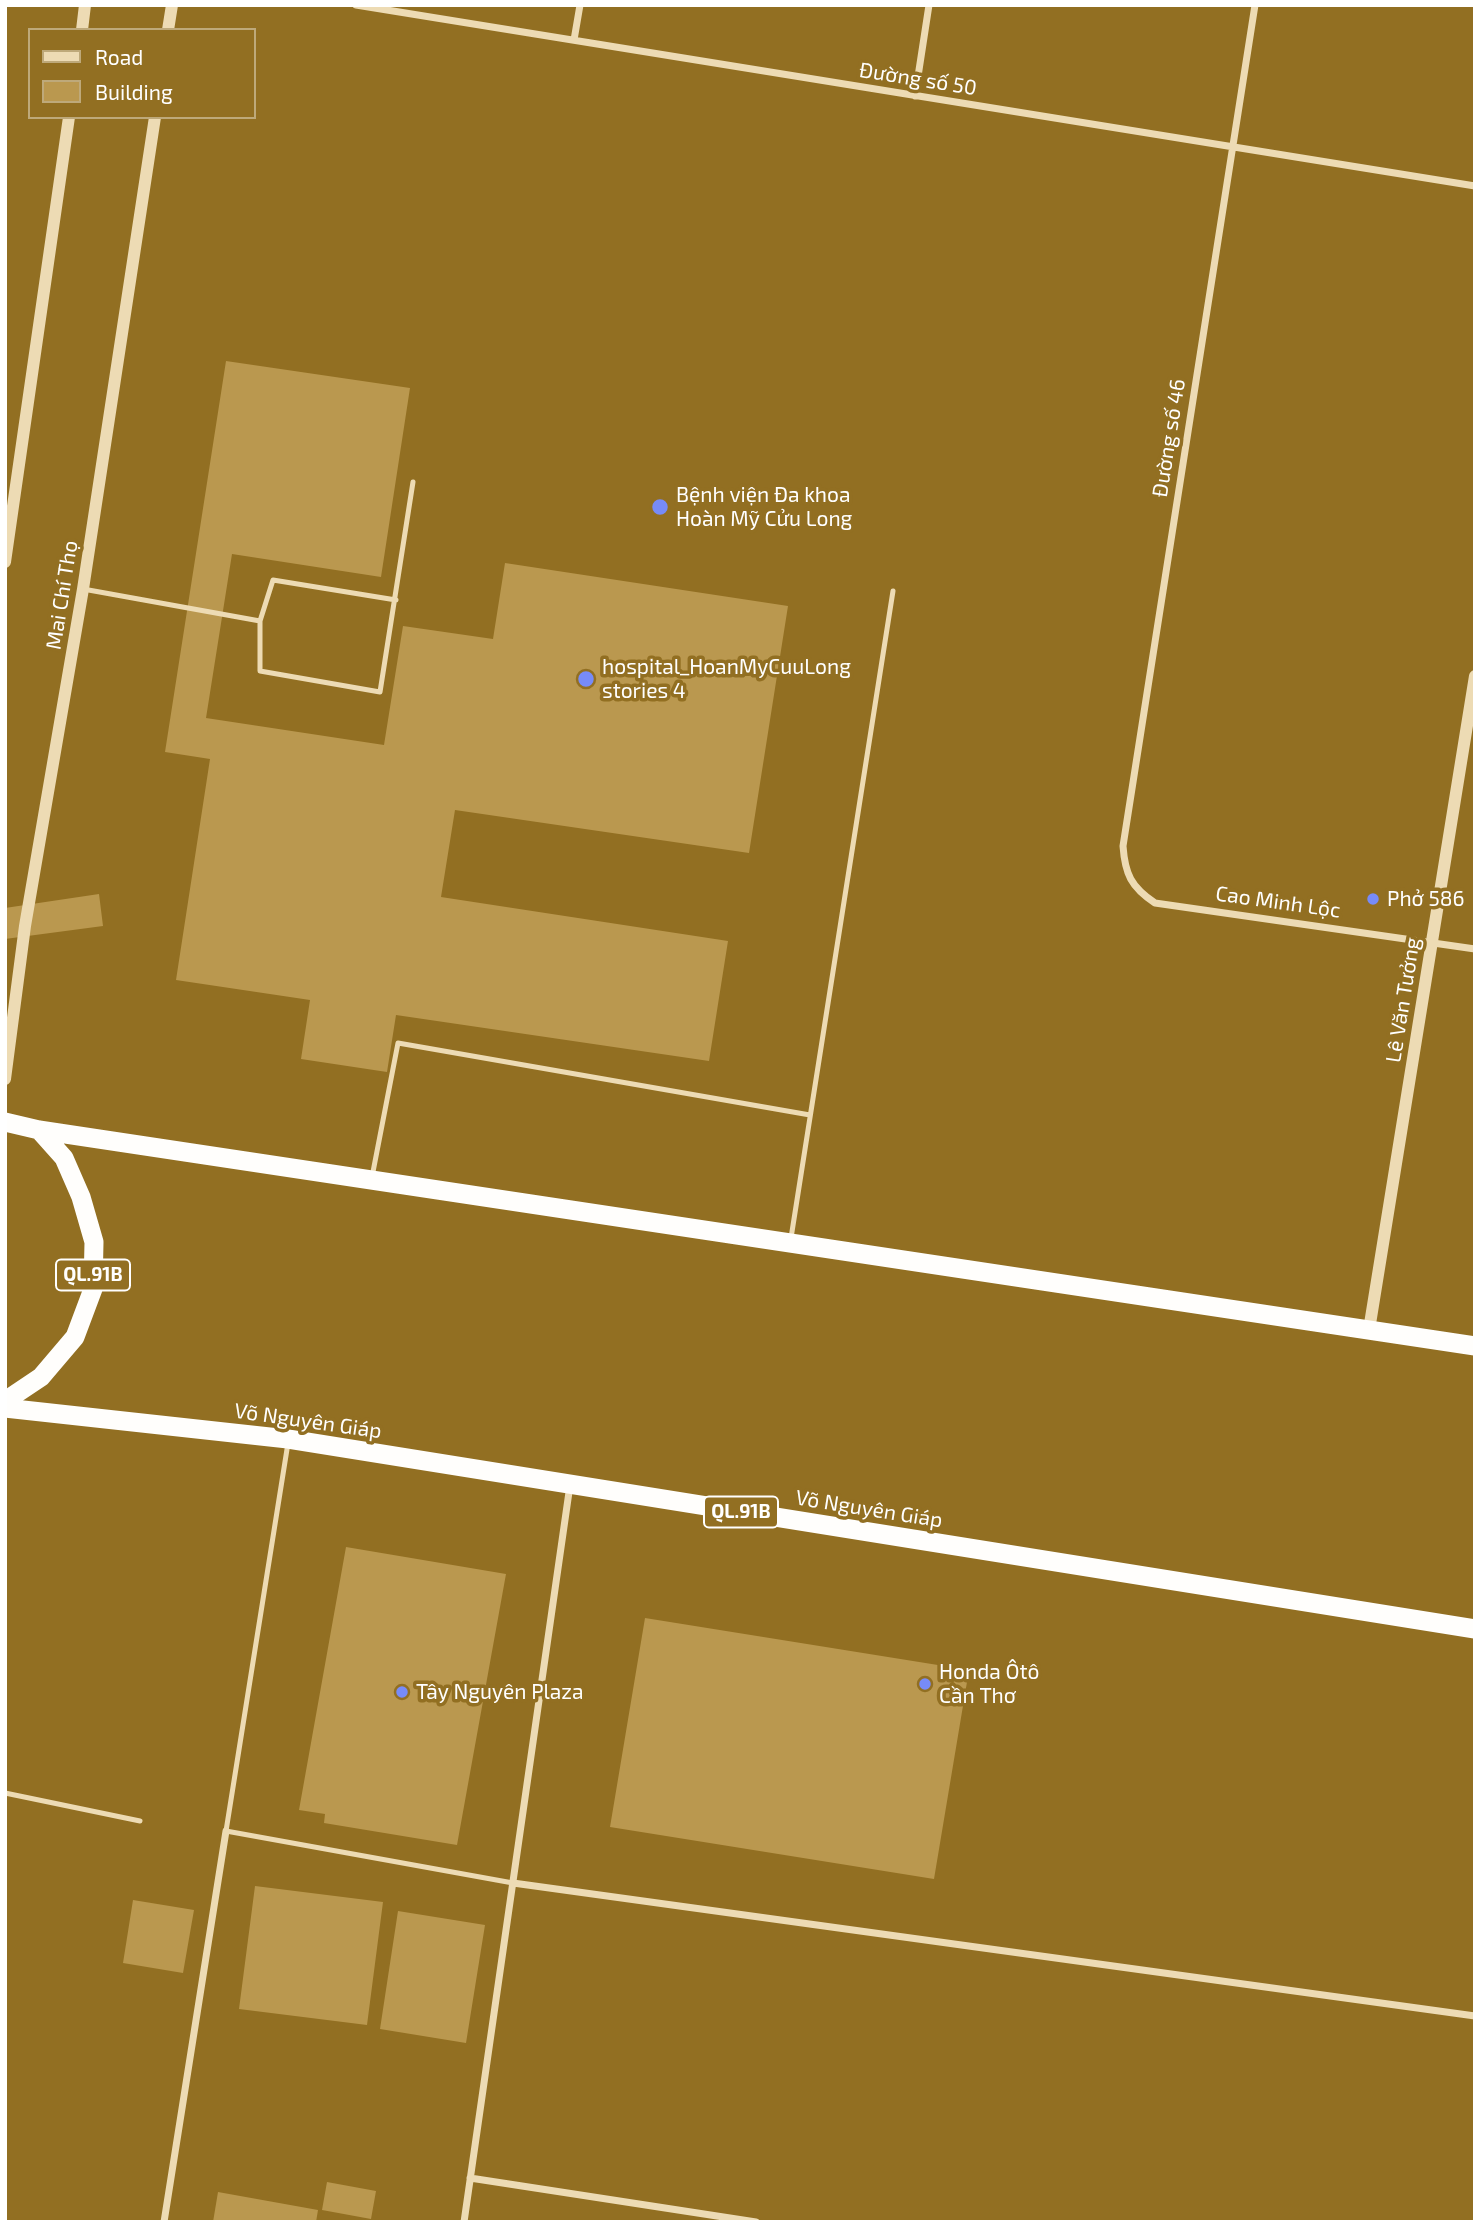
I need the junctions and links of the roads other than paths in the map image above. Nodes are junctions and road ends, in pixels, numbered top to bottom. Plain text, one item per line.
1 (85, 5) edge
2 (172, 5) edge
3 (356, 5) edge
4 (580, 5) edge
5 (929, 5) edge
6 (1255, 5) edge
7 (82, 28) edge
8 (168, 28) edge
9 (574, 40) junction
10 (915, 96) junction
11 (69, 119) edge
12 (155, 119) edge
13 (1232, 147) junction
14 (1475, 186) edge
15 (414, 482) dead end
16 (5, 562) edge
17 (83, 589) junction
18 (893, 591) dead end
19 (396, 600) junction
20 (260, 621) junction
21 (1475, 676) edge
22 (1128, 876) joint
23 (1432, 942) junction
24 (1475, 949) edge
25 (5, 1079) edge
26 (810, 1115) junction
27 (5, 1122) edge
28 (39, 1130) junction
29 (372, 1180) junction
30 (790, 1245) junction
31 (1369, 1330) junction
32 (1475, 1346) edge
33 (5, 1401) edge
34 (5, 1408) edge
35 (288, 1439) junction
36 (570, 1485) junction
37 (1475, 1629) edge
38 (5, 1793) edge
39 (140, 1821) dead end
40 (226, 1831) junction
41 (513, 1883) junction
42 (1475, 2016) edge
43 (470, 2178) junction
44 (164, 2222) edge
45 (464, 2222) edge
46 (756, 2222) edge

1 - 7 street
2 - 8 street
3 - 9 street, Đường số 50
4 - 9 street
5 - 10 street
6 - 13 street, Đường số 46
9 - 10 street, Đường số 50
10 - 13 street, Đường số 50
11 - 16 street
12 - 17 street, Mai Chí Thọ
13 - 14 street, Đường số 50
13 - 22 street, Đường số 46
15 - 19 lane
17 - 20 lane
17 - 25 street, Mai Chí Thọ
18 - 26 lane
19 - 20 lane
19 - 20 lane
21 - 23 street, Lê Văn Tưởng
22 - 23 street, Cao Minh Lộc
23 - 24 street, Cao Minh Lộc
23 - 31 street, Lê Văn Tưởng
26 - 29 lane
26 - 30 lane
27 - 28 highway
28 - 29 highway
28 - 33 highway, QL.91B
29 - 30 highway
30 - 31 highway
31 - 32 highway
34 - 35 highway, Võ Nguyên Giáp / QL.91B
35 - 36 highway, Võ Nguyên Giáp / QL.91B
35 - 40 lane
36 - 37 highway, Võ Nguyên Giáp / QL.91B
36 - 41 street
38 - 39 lane
40 - 41 lane
40 - 44 street
41 - 42 street
41 - 43 street
43 - 45 street
43 - 46 street

